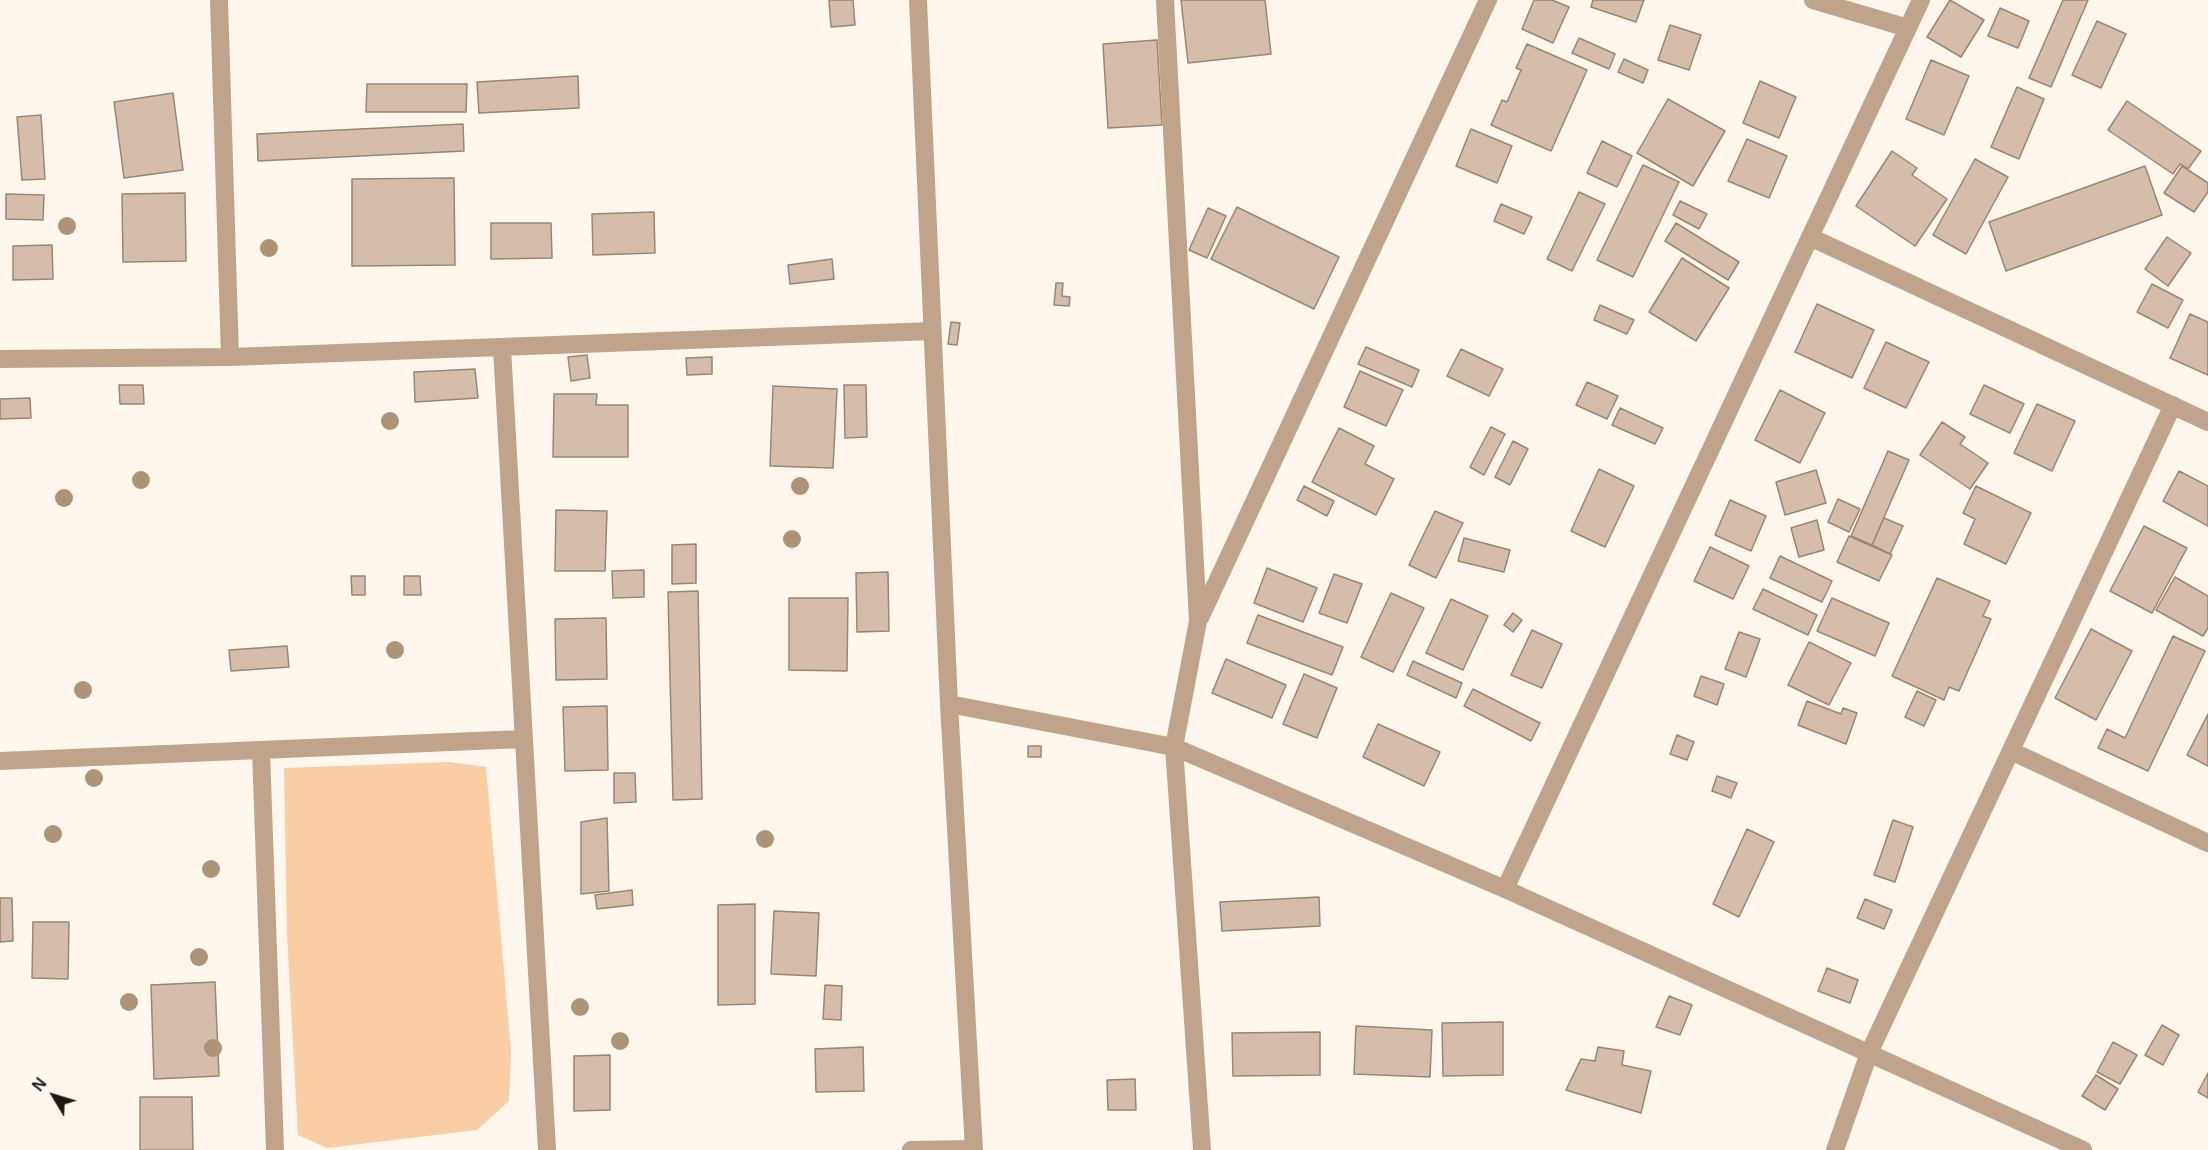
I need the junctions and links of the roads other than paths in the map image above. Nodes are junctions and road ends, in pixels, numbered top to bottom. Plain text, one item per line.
1 (219, 0) edge
2 (918, 0) edge
3 (1165, 0) edge
4 (1488, 0) edge
5 (1813, 0) edge
6 (1921, 0) edge
7 (1908, 28) junction
8 (1810, 237) junction
9 (932, 331) junction
10 (502, 348) junction
11 (230, 357) junction
12 (0, 358) edge
13 (2173, 405) junction
14 (2208, 422) edge
15 (1198, 621) junction
16 (950, 704) junction
17 (522, 739) junction
18 (1174, 747) junction
19 (261, 751) junction
20 (2011, 751) junction
21 (0, 761) edge
22 (2208, 843) edge
23 (1505, 889) junction
24 (1869, 1053) junction
25 (974, 1149) edge
26 (275, 1150) edge
27 (547, 1150) edge
28 (911, 1150) edge
29 (1202, 1150) edge
30 (1835, 1150) edge
31 (2083, 1150) edge

1 - 11 street
2 - 9 street
3 - 15 street
4 - 15 street
5 - 7 street
6 - 7 street
7 - 8 street
8 - 13 street
8 - 23 street
9 - 10 street
9 - 16 street
10 - 11 street
10 - 17 street
11 - 12 street
13 - 14 street
13 - 20 street
15 - 18 street
16 - 18 street
16 - 25 street
17 - 19 street
17 - 27 street
18 - 23 street
18 - 29 street
19 - 21 street
19 - 26 street
20 - 22 street
20 - 24 street
23 - 24 street
24 - 30 street
24 - 31 street
25 - 28 street

